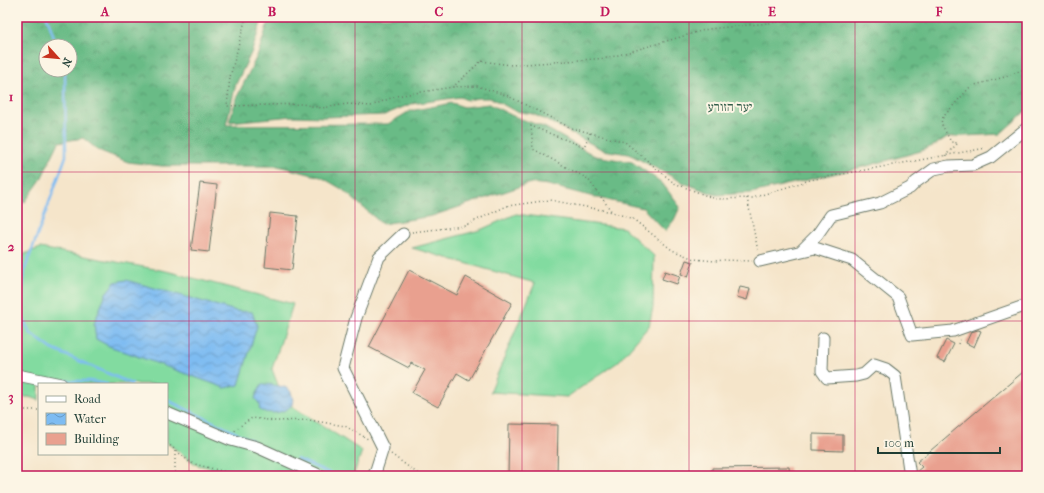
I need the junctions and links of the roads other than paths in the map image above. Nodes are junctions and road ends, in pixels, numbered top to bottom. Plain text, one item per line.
1 (1027, 128) edge
2 (403, 234) road end
3 (800, 251) junction
4 (760, 261) road end
5 (1027, 305) edge
6 (823, 338) dead end
7 (17, 375) edge
8 (56, 383) edge
9 (168, 413) edge
10 (321, 476) edge
11 (372, 476) edge
12 (910, 476) edge

1 - 3 street
2 - 11 street
3 - 4 street
3 - 5 street
6 - 12 street
7 - 8 street
9 - 10 street

